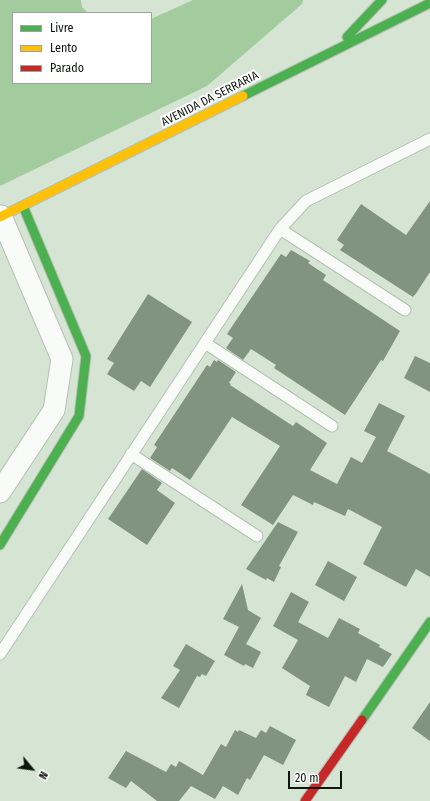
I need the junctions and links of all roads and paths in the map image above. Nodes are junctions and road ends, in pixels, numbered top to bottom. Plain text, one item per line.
1 (382, 0) edge
2 (430, 3) edge
3 (335, 50) junction
4 (430, 138) edge
5 (23, 206) junction
6 (0, 216) edge
7 (280, 229) junction
8 (405, 310) dead end
9 (205, 343) junction
10 (332, 426) dead end
11 (132, 454) junction
12 (0, 492) edge
13 (258, 536) dead end
14 (0, 545) edge
15 (428, 629) edge
16 (0, 654) edge
17 (305, 801) edge

1 - 3 street
2 - 3 street, AVENIDA DA SERRARIA
3 - 5 street, AVENIDA DA SERRARIA
4 - 7 lane
5 - 6 street, AVENIDA DA SERRARIA
5 - 14 street
6 - 12 street
7 - 8 lane
7 - 9 lane
9 - 10 lane
9 - 11 lane
11 - 13 lane
11 - 16 lane
15 - 17 street

